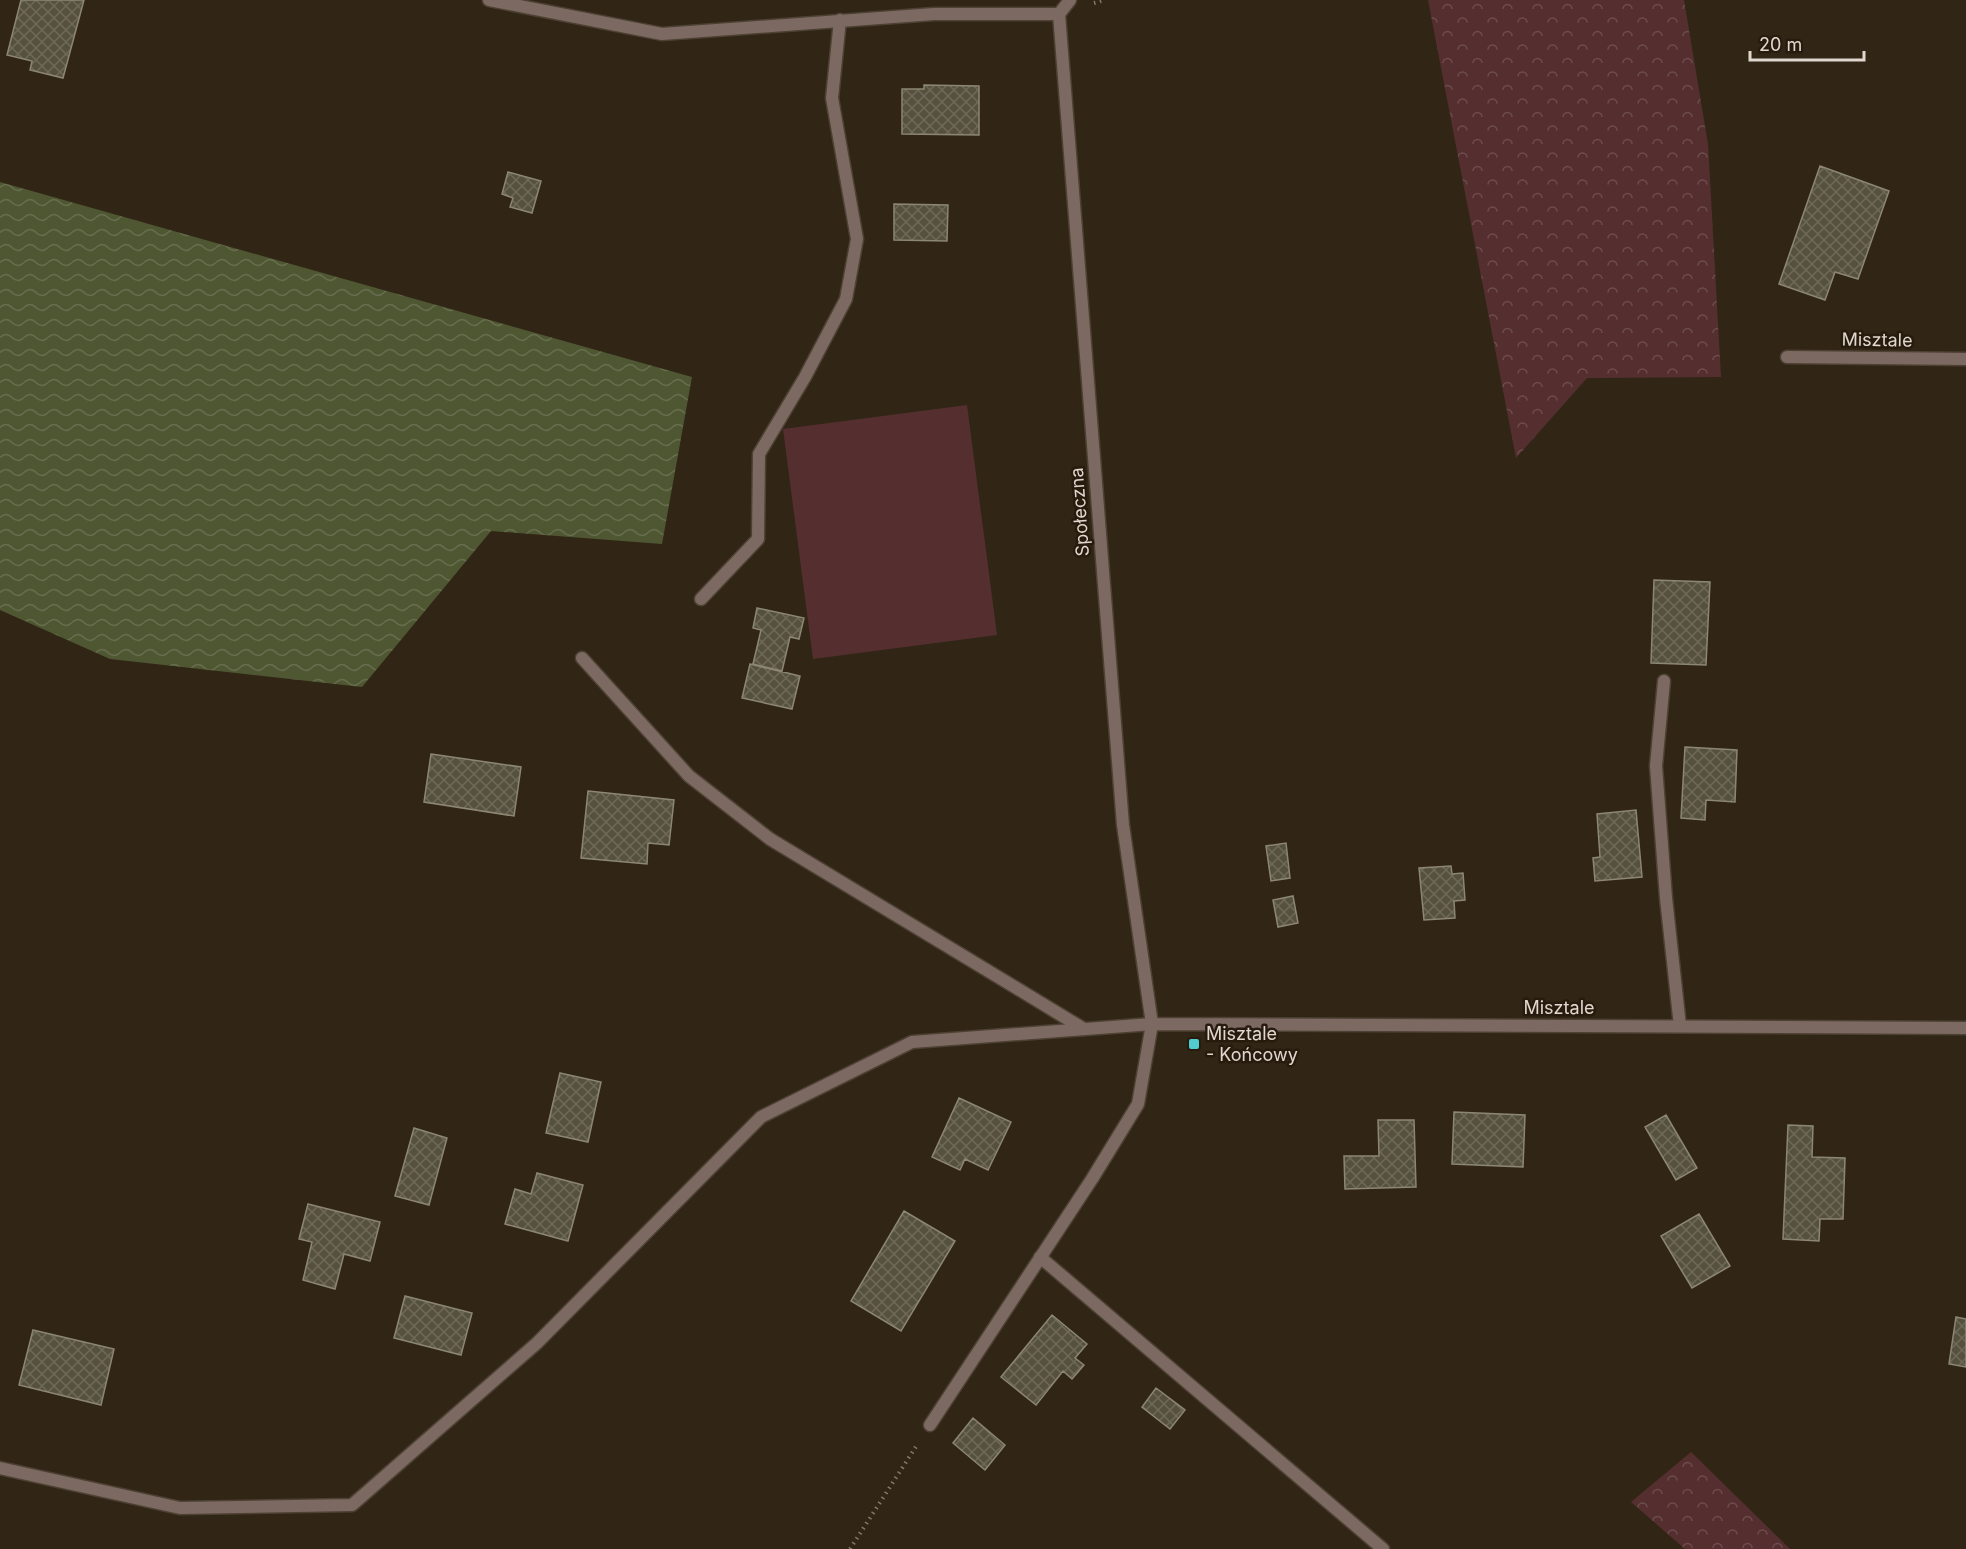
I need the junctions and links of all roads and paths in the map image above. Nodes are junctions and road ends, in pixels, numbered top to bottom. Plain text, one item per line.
1 (489, 0) edge
2 (1070, 0) edge
3 (1059, 14) junction
4 (840, 20) junction
5 (1787, 357) dead end
6 (1966, 359) edge
7 (702, 599) dead end
8 (582, 658) dead end
9 (1664, 681) dead end
10 (1152, 1024) junction
11 (1680, 1026) junction
12 (1966, 1028) edge
13 (1084, 1029) junction
14 (1040, 1257) junction
15 (930, 1425) joint
16 (0, 1468) edge
17 (850, 1549) edge
18 (1383, 1549) edge

1 - 4 street
2 - 3 street
3 - 4 street
3 - 10 street, Społeczna
4 - 7 street
5 - 6 street, Misztale
8 - 13 street
9 - 11 street
10 - 11 street, Misztale
10 - 13 street, Misztale
10 - 14 street, Społeczna
11 - 12 street, Misztale
13 - 16 street, Misztale
14 - 15 street, Społeczna
14 - 18 street
15 - 17 path

